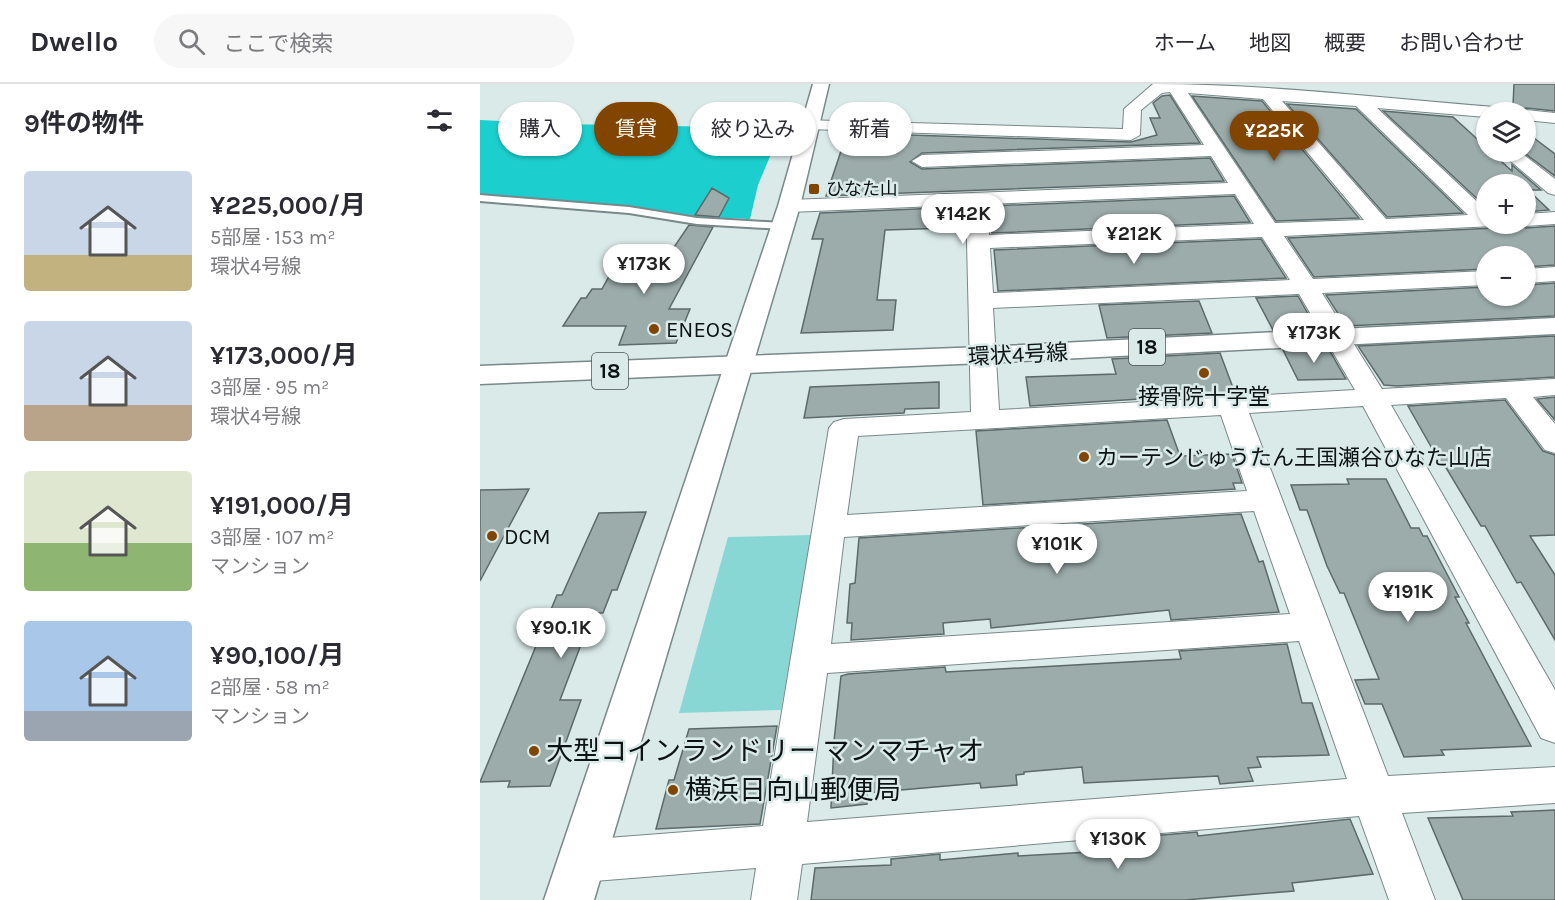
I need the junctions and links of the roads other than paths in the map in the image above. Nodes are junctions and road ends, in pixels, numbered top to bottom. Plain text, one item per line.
1 (821, 84) edge
2 (1176, 88) junction
3 (1244, 89) edge
4 (1268, 95) junction
5 (1360, 101) junction
6 (815, 102) edge
7 (1455, 109) junction
8 (1476, 111) edge
9 (1536, 117) edge
10 (1555, 118) edge
11 (816, 124) edge
12 (1476, 126) edge
13 (924, 127) junction
14 (1217, 150) junction
15 (800, 156) edge
16 (922, 161) junction
17 (1521, 162) edge
18 (1241, 188) junction
19 (1555, 189) edge
20 (480, 198) edge
21 (977, 199) junction
22 (919, 201) junction
23 (1476, 211) edge
24 (786, 216) junction
25 (1555, 219) edge
26 (1536, 220) edge
27 (1476, 221) edge
28 (1381, 226) junction
29 (1269, 230) junction
30 (978, 242) junction
31 (1555, 274) edge
32 (1536, 275) edge
33 (1476, 278) edge
34 (1305, 286) junction
35 (981, 301) junction
36 (1555, 326) edge
37 (1339, 337) junction
38 (983, 356) junction
39 (739, 366) junction
40 (480, 375) edge
41 (1555, 387) edge
42 (1514, 390) junction
43 (1372, 397) junction
44 (1232, 406) junction
45 (985, 419) junction
46 (1555, 444) edge
47 (1267, 500) junction
48 (830, 527) junction
49 (1312, 626) junction
50 (810, 660) junction
51 (1555, 726) edge
52 (1555, 785) edge
53 (1373, 794) junction
54 (781, 846) junction
55 (576, 880) edge
56 (774, 900) edge
57 (1412, 900) edge

1 - 6 street
2 - 3 street
2 - 13 street
2 - 14 street
3 - 4 street
4 - 5 street
4 - 28 street
5 - 7 street
5 - 23 street
7 - 8 street
7 - 12 street
9 - 10 street
11 - 13 street
13 - 16 street
14 - 16 street
14 - 18 street
15 - 24 street
16 - 22 street
17 - 19 street
18 - 21 street
18 - 29 street
20 - 24 lane
21 - 22 street
21 - 30 street
22 - 24 street
24 - 39 street
25 - 26 street
27 - 28 street
28 - 29 street
29 - 30 street
29 - 34 street
30 - 35 street
31 - 32 street
33 - 34 street
34 - 35 street
34 - 37 street
35 - 38 street
36 - 37 street, 環状4号線 / 18
37 - 38 street, 環状4号線 / 18
37 - 43 street
38 - 39 street, 環状4号線 / 18
38 - 45 street
39 - 40 street, 環状4号線 / 18
39 - 55 street
41 - 42 street
42 - 43 street
42 - 46 street
43 - 44 street
43 - 51 street
44 - 45 street
44 - 47 street
45 - 48 street
47 - 48 street
47 - 49 street
48 - 50 street
49 - 50 street
49 - 53 street
50 - 54 street
52 - 53 street
53 - 54 street
53 - 57 street
54 - 55 street
54 - 56 street

